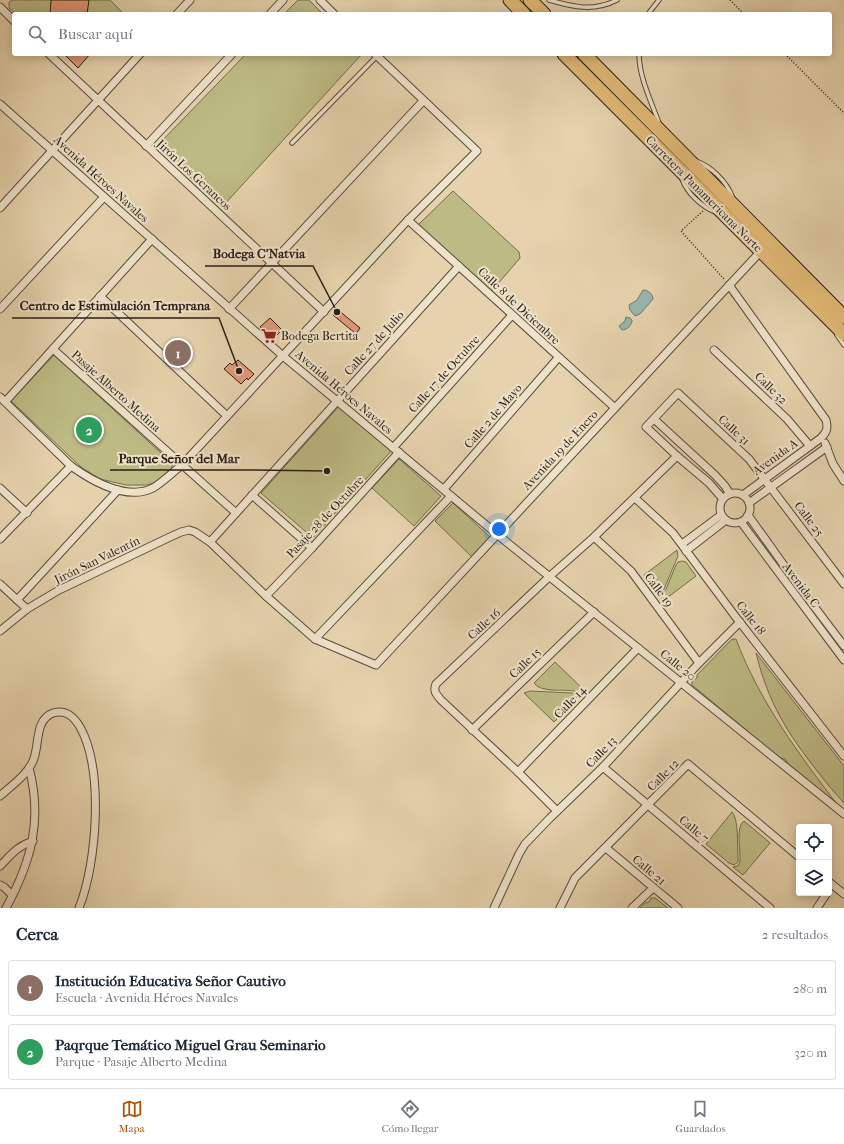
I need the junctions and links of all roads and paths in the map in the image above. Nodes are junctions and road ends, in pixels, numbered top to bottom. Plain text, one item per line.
1 (190, 0) edge
2 (283, 0) edge
3 (320, 0) edge
4 (510, 0) edge
5 (530, 0) edge
6 (549, 0) edge
7 (617, 0) edge
8 (659, 0) edge
9 (730, 0) edge
10 (0, 7) edge
11 (179, 12) edge
12 (272, 12) edge
13 (332, 12) edge
14 (522, 12) edge
15 (542, 12) edge
16 (650, 12) edge
17 (742, 12) edge
18 (12, 19) edge
19 (52, 56) edge
20 (138, 56) edge
21 (230, 56) edge
22 (375, 56) edge
23 (377, 56) edge
24 (566, 56) edge
25 (586, 56) edge
26 (639, 56) edge
27 (787, 56) edge
28 (98, 99) junction
29 (423, 101) junction
30 (1, 107) edge
31 (844, 113) edge
32 (664, 135) junction
33 (292, 144) dead end
34 (146, 146) junction
35 (52, 151) junction
36 (680, 161) junction
37 (104, 197) junction
38 (0, 208) edge
39 (701, 212) dead end
40 (732, 213) junction
41 (408, 220) junction
42 (152, 239) junction
43 (761, 251) junction
44 (272, 263) junction
45 (459, 266) junction
46 (729, 285) junction
47 (100, 296) junction
48 (808, 298) junction
49 (230, 308) junction
50 (0, 309) edge
51 (324, 312) junction
52 (512, 315) junction
53 (844, 317) edge
54 (830, 327) dead end
55 (840, 333) edge
56 (844, 345) edge
57 (53, 349) junction
58 (714, 350) dead end
59 (283, 356) junction
60 (558, 358) junction
61 (3, 400) edge
62 (337, 401) junction
63 (615, 408) junction
64 (227, 416) junction
65 (654, 419) junction
66 (822, 438) junction
67 (810, 446) junction
68 (827, 447) junction
69 (396, 450) junction
70 (677, 456) junction
71 (182, 465) junction
72 (72, 466) junction
73 (764, 478) junction
74 (844, 481) edge
75 (771, 487) junction
76 (0, 488) edge
77 (444, 489) junction
78 (118, 490) junction
79 (730, 494) junction
80 (252, 495) junction
81 (742, 495) junction
82 (451, 496) junction
83 (636, 498) junction
84 (723, 499) junction
85 (749, 503) junction
86 (27, 513) junction
87 (236, 513) junction
88 (748, 515) junction
89 (723, 518) junction
90 (741, 522) junction
91 (498, 534) junction
92 (594, 537) junction
93 (0, 539) edge
94 (210, 542) junction
95 (312, 548) junction
96 (684, 548) junction
97 (550, 576) junction
98 (0, 584) edge
99 (844, 584) edge
100 (266, 596) junction
101 (17, 600) junction
102 (27, 609) junction
103 (594, 612) junction
104 (740, 622) junction
105 (0, 631) edge
106 (315, 639) junction
107 (844, 646) edge
108 (638, 648) junction
109 (844, 660) edge
110 (699, 663) junction
111 (376, 665) joint
112 (681, 682) junction
113 (472, 730) junction
114 (844, 756) edge
115 (603, 767) junction
116 (29, 768) junction
117 (518, 772) junction
118 (0, 796) edge
119 (648, 806) junction
120 (557, 811) junction
121 (844, 814) edge
122 (33, 841) junction
123 (606, 848) junction
124 (796, 854) edge
125 (0, 866) edge
126 (0, 885) edge
127 (832, 887) edge
128 (653, 888) junction
129 (844, 894) edge
130 (12, 895) junction
131 (825, 896) edge
132 (6, 908) edge
133 (78, 908) edge
134 (494, 908) edge
135 (560, 908) edge
136 (632, 908) edge
137 (678, 908) edge
138 (770, 908) edge
139 (817, 908) edge

1 - 11 street
2 - 12 street
3 - 13 street
4 - 14 highway
5 - 15 highway
6 - 7 lane
8 - 16 lane
9 - 17 path
10 - 18 street
19 - 28 street, Jirón Los Geraneos
20 - 28 street
21 - 34 street
22 - 33 lane
23 - 29 street
24 - 36 highway, Carretera Panamericana Norte
25 - 32 highway, Carretera Panamericana Norte
26 - 32 lane
27 - 31 path
28 - 34 street, Jirón Los Geraneos
28 - 35 street
29 - 41 street
29 - 44 street
30 - 35 street, Avenida Héroes Navales
32 - 36 highway, Carretera Panamericana Norte
34 - 44 street, Jirón Los Geraneos
35 - 37 street, Avenida Héroes Navales
35 - 38 street
36 - 40 highway, Carretera Panamericana Norte
36 - 40 lane
37 - 42 street, Avenida Héroes Navales
37 - 50 street
39 - 46 path
40 - 43 highway, Carretera Panamericana Norte
40 - 53 highway, Carretera Panamericana Norte
41 - 45 street, Calle 8 de Diciembre
41 - 51 street
42 - 47 street
42 - 49 street, Avenida Héroes Navales
43 - 46 street, Avenida 19 de Enero
43 - 48 highway, Carretera Panamericana Norte
44 - 49 street
44 - 51 street, Jirón Los Geraneos
45 - 52 street, Calle 8 de Diciembre
45 - 62 street, Calle 27 de Julio
46 - 63 street, Avenida 19 de Enero
46 - 66 street
47 - 57 street
47 - 64 street
48 - 54 lane
48 - 55 highway, Carretera Panamericana Norte
49 - 59 street, Avenida Héroes Navales
51 - 59 street
52 - 60 street, Calle 8 de Diciembre
52 - 69 street, Calle 17 de Octubre
55 - 56 lane
57 - 61 street
57 - 71 street, Pasaje Alberto Medina
58 - 67 street, Calle 32
59 - 62 street, Avenida Héroes Navales
59 - 64 street
60 - 63 street, Calle 8 de Diciembre
60 - 77 street, Calle 2 de Mayo
61 - 72 street
62 - 69 street, Avenida Héroes Navales
62 - 80 street, Calle 27 de Julio
63 - 91 street, Avenida 19 de Enero
64 - 71 street
65 - 70 street
65 - 73 street, Calle 31
65 - 79 street
66 - 67 street, Avenida A
66 - 68 street
67 - 73 street, Avenida A
68 - 74 street
68 - 75 street, Avenida A
69 - 77 street, Avenida Héroes Navales
69 - 95 street, Pasaje 28 de Octubre
70 - 83 street, Calle 16
70 - 84 street
71 - 78 street
71 - 87 street, Pasaje Alberto Medina
72 - 78 street
72 - 86 street
73 - 75 street, Calle 31
73 - 81 street, Avenida A
75 - 85 street, Avenida A
75 - 99 street, Calle 25
76 - 86 street
77 - 82 street, Avenida Héroes Navales
78 - 101 street
79 - 81 street
79 - 84 street
80 - 87 street, Calle 27 de Julio
80 - 95 street
81 - 85 street
82 - 91 street, Avenida Héroes Navales
82 - 106 street
83 - 92 street, Calle 16
83 - 96 street, Calle 18
84 - 89 street
85 - 88 street
86 - 93 street
87 - 94 street, Calle 27 de Julio
88 - 90 street
88 - 107 street, Avenida C
89 - 90 street
89 - 96 street
90 - 109 street, Avenida C
91 - 97 street, Calle 20
91 - 111 street, Avenida 19 de Enero
92 - 97 street, Calle 16
92 - 110 street, Calle 19
94 - 100 street, Jirón San Valentín
94 - 102 street, Jirón San Valentín
95 - 100 street, Pasaje 28 de Octubre
96 - 104 street, Calle 18
97 - 103 street, Calle 20
97 - 113 street, Calle 16
98 - 101 street
100 - 106 street, Jirón San Valentín
101 - 102 street
102 - 105 street, Jirón San Valentín
103 - 108 street, Calle 20
103 - 113 street, Calle 15
104 - 110 street, Calle 13
104 - 114 street, Calle 18
106 - 111 street, Jirón San Valentín
108 - 112 street, Calle 20
108 - 117 street, Calle 14
110 - 112 street, Calle 13
112 - 115 street, Calle 13
112 - 121 street, Calle 20
113 - 117 street, Calle 16
115 - 119 street, Calle 7
115 - 120 street, Calle 13
116 - 118 street
116 - 122 street
116 - 133 street
117 - 120 street, Calle 16
119 - 123 street, Calle 12
119 - 124 street, Calle 12
119 - 138 street, Calle 7
120 - 134 street, Calle 13
122 - 125 street
122 - 130 street
123 - 128 street, Calle 21
123 - 135 street, Calle 12
126 - 130 street
127 - 129 street
128 - 136 street
128 - 137 street, Calle 21
130 - 132 street
131 - 139 street

